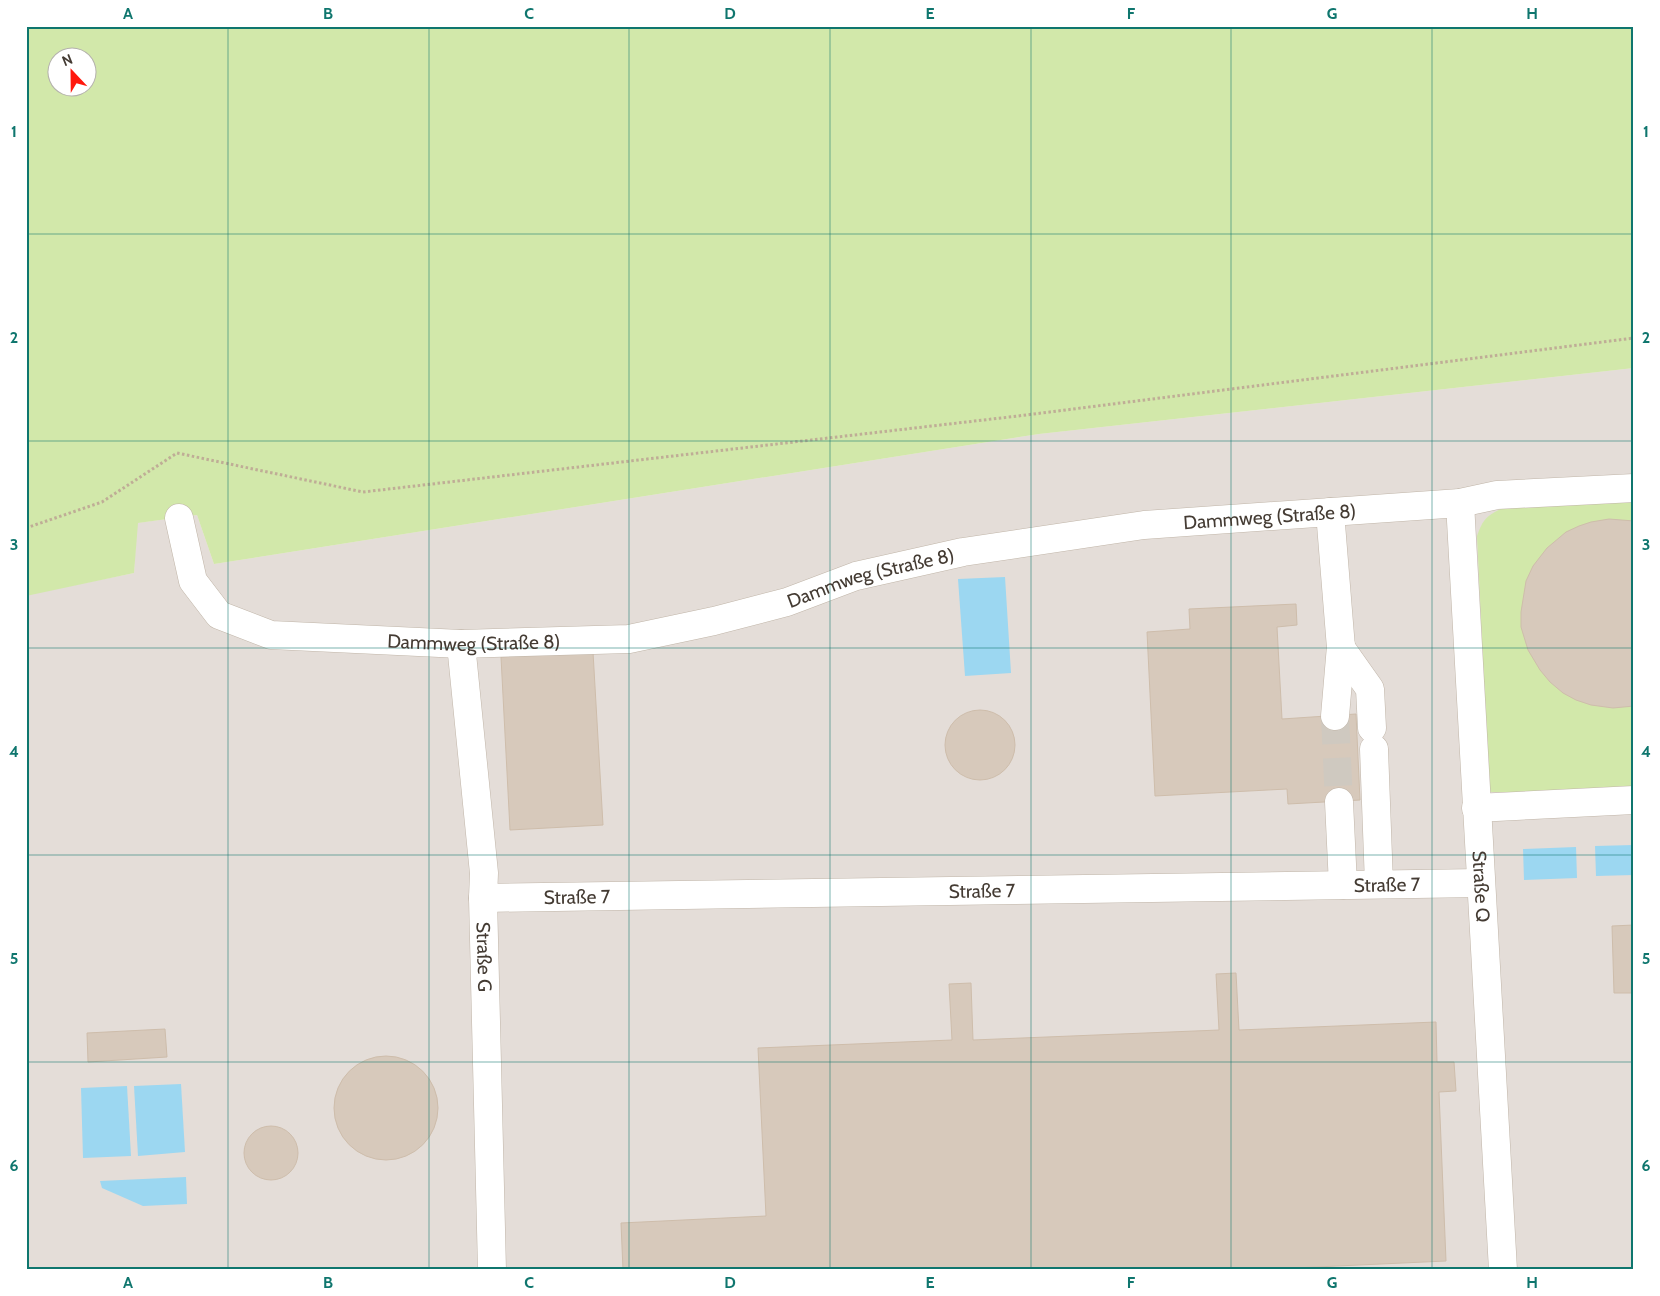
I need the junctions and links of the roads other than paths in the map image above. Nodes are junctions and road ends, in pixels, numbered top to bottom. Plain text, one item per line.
1 (1634, 488) edge
2 (1460, 503) junction
3 (1330, 512) junction
4 (179, 518) dead end
5 (461, 644) junction
6 (1341, 646) junction
7 (1336, 716) tunnel mouth
8 (1634, 800) edge
9 (1339, 802) tunnel mouth
10 (1476, 808) junction
11 (1480, 883) junction
12 (1343, 884) junction
13 (1379, 884) junction
14 (483, 898) junction
15 (492, 1270) edge
16 (1503, 1270) edge

1 - 2 street, Dammweg (Straße 8)
2 - 3 street, Dammweg (Straße 8)
2 - 10 street, Straße Q
3 - 5 street, Dammweg (Straße 8)
3 - 6 street
4 - 5 street, Dammweg (Straße 8)
5 - 14 street, Straße G
6 - 7 street
6 - 13 street
8 - 10 street
9 - 12 street
10 - 11 street, Straße Q
11 - 13 street, Straße 7
11 - 16 street, Straße Q
12 - 13 street, Straße 7
12 - 14 street, Straße 7
14 - 15 street, Straße G

